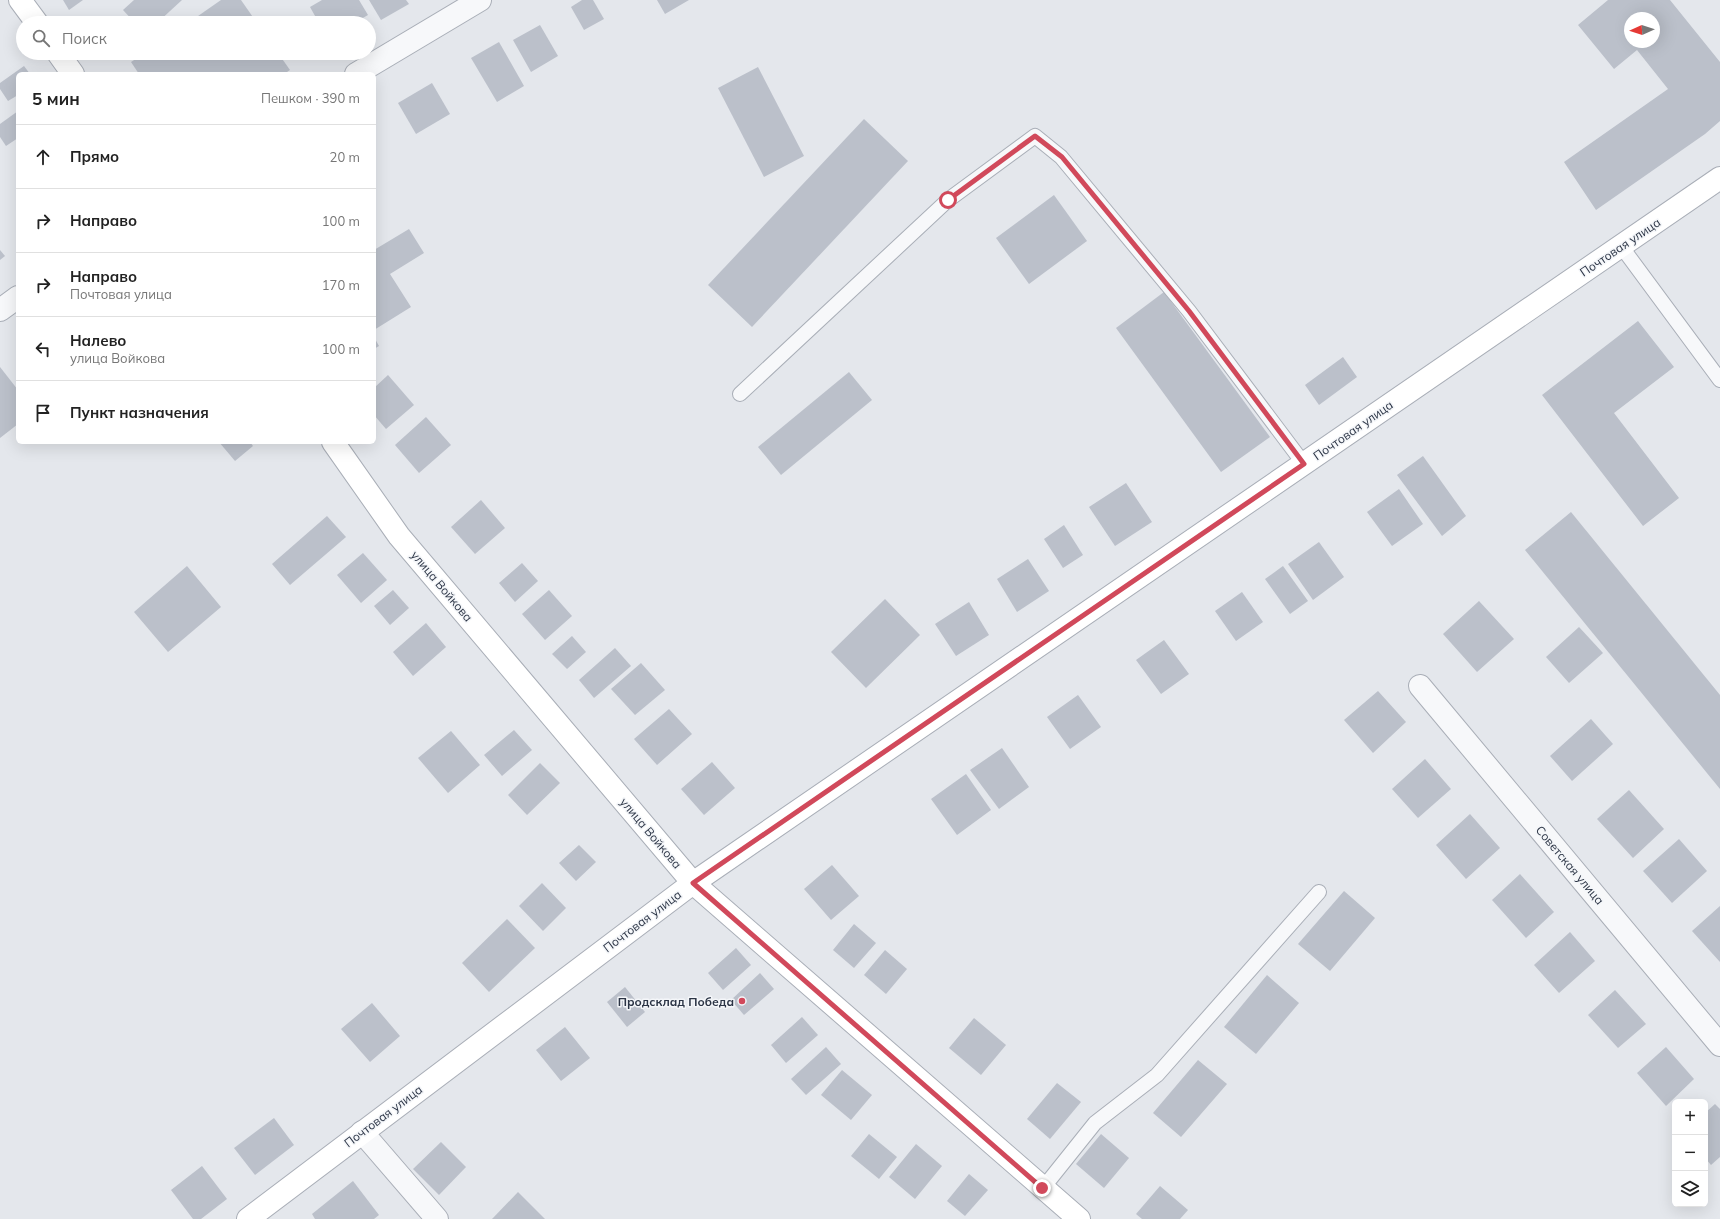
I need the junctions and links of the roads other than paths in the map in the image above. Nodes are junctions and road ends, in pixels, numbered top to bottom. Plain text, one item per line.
1 (20, 0) edge
2 (480, 0) edge
3 (32, 16) edge
4 (63, 60) edge
5 (72, 72) edge
6 (359, 72) edge
7 (1720, 178) edge
8 (1621, 246) junction
9 (16, 298) edge
10 (0, 310) edge
11 (1720, 380) edge
12 (740, 394) dead end
13 (334, 444) edge
14 (1304, 464) junction
15 (1420, 686) dead end
16 (693, 883) junction
17 (1319, 892) dead end
18 (1720, 1045) edge
19 (362, 1132) junction
20 (1042, 1188) junction
21 (248, 1219) edge
22 (437, 1219) edge
23 (1078, 1219) edge

1 - 3 main road
2 - 6 street
4 - 5 main road
7 - 8 main road, Почтовая улица
8 - 11 lane
8 - 14 main road, Почтовая улица
9 - 10 street
12 - 14 lane
13 - 16 main road, улица Войкова
14 - 16 main road, Почтовая улица
15 - 18 street, Советская улица
16 - 19 main road, Почтовая улица
16 - 20 main road, улица Войкова
17 - 20 lane
19 - 21 main road, Почтовая улица
19 - 22 street
20 - 23 main road, улица Войкова

